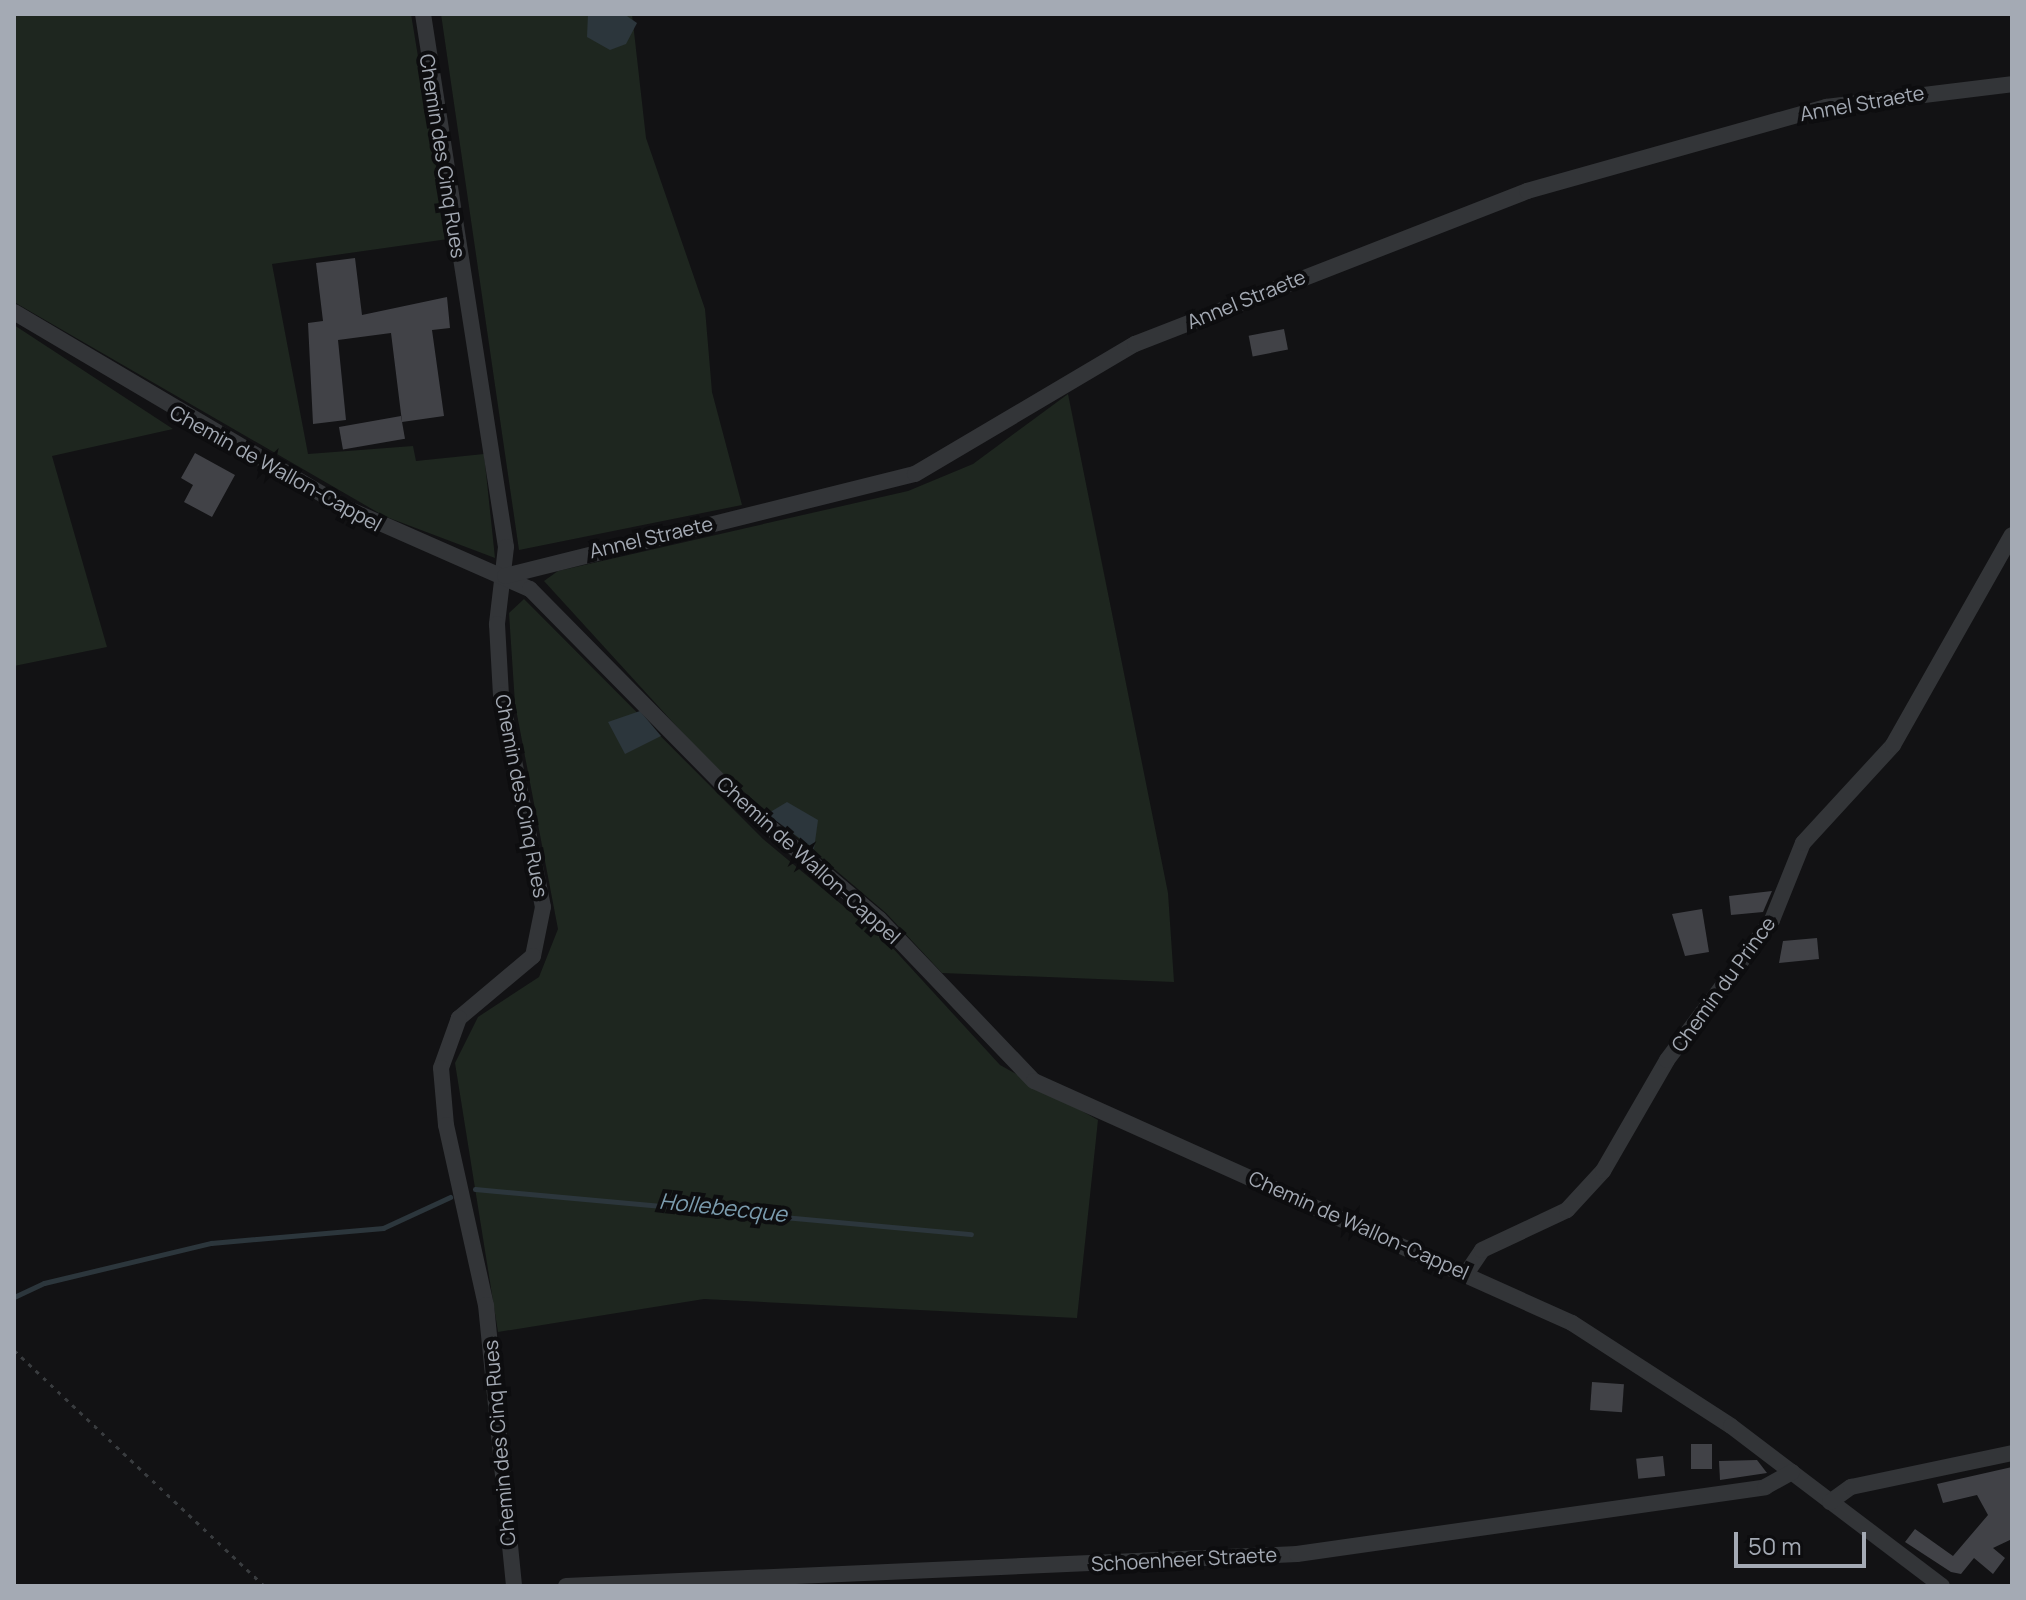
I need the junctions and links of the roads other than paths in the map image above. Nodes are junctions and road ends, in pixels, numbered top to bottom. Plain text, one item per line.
1 (423, 14) edge
2 (2012, 84) edge
3 (14, 312) edge
4 (2012, 535) edge
5 (505, 576) junction
6 (1468, 1271) junction
7 (2012, 1453) edge
8 (1792, 1472) junction
9 (1830, 1502) junction
10 (514, 1586) edge
11 (566, 1586) edge
12 (1942, 1586) edge

1 - 5 street, Chemin des Cinq Rues
2 - 5 street, Annel Straete
3 - 5 street, Chemin de Wallon-Cappel
4 - 6 street, Chemin du Prince
5 - 6 street, Chemin de Wallon-Cappel
5 - 10 street, Chemin des Cinq Rues
6 - 8 street, Chemin de Wallon-Cappel
7 - 9 street
8 - 9 street, Chemin de Wallon-Cappel
8 - 11 street, Schoenheer Straete
9 - 12 street, Chemin de Wallon-Cappel

